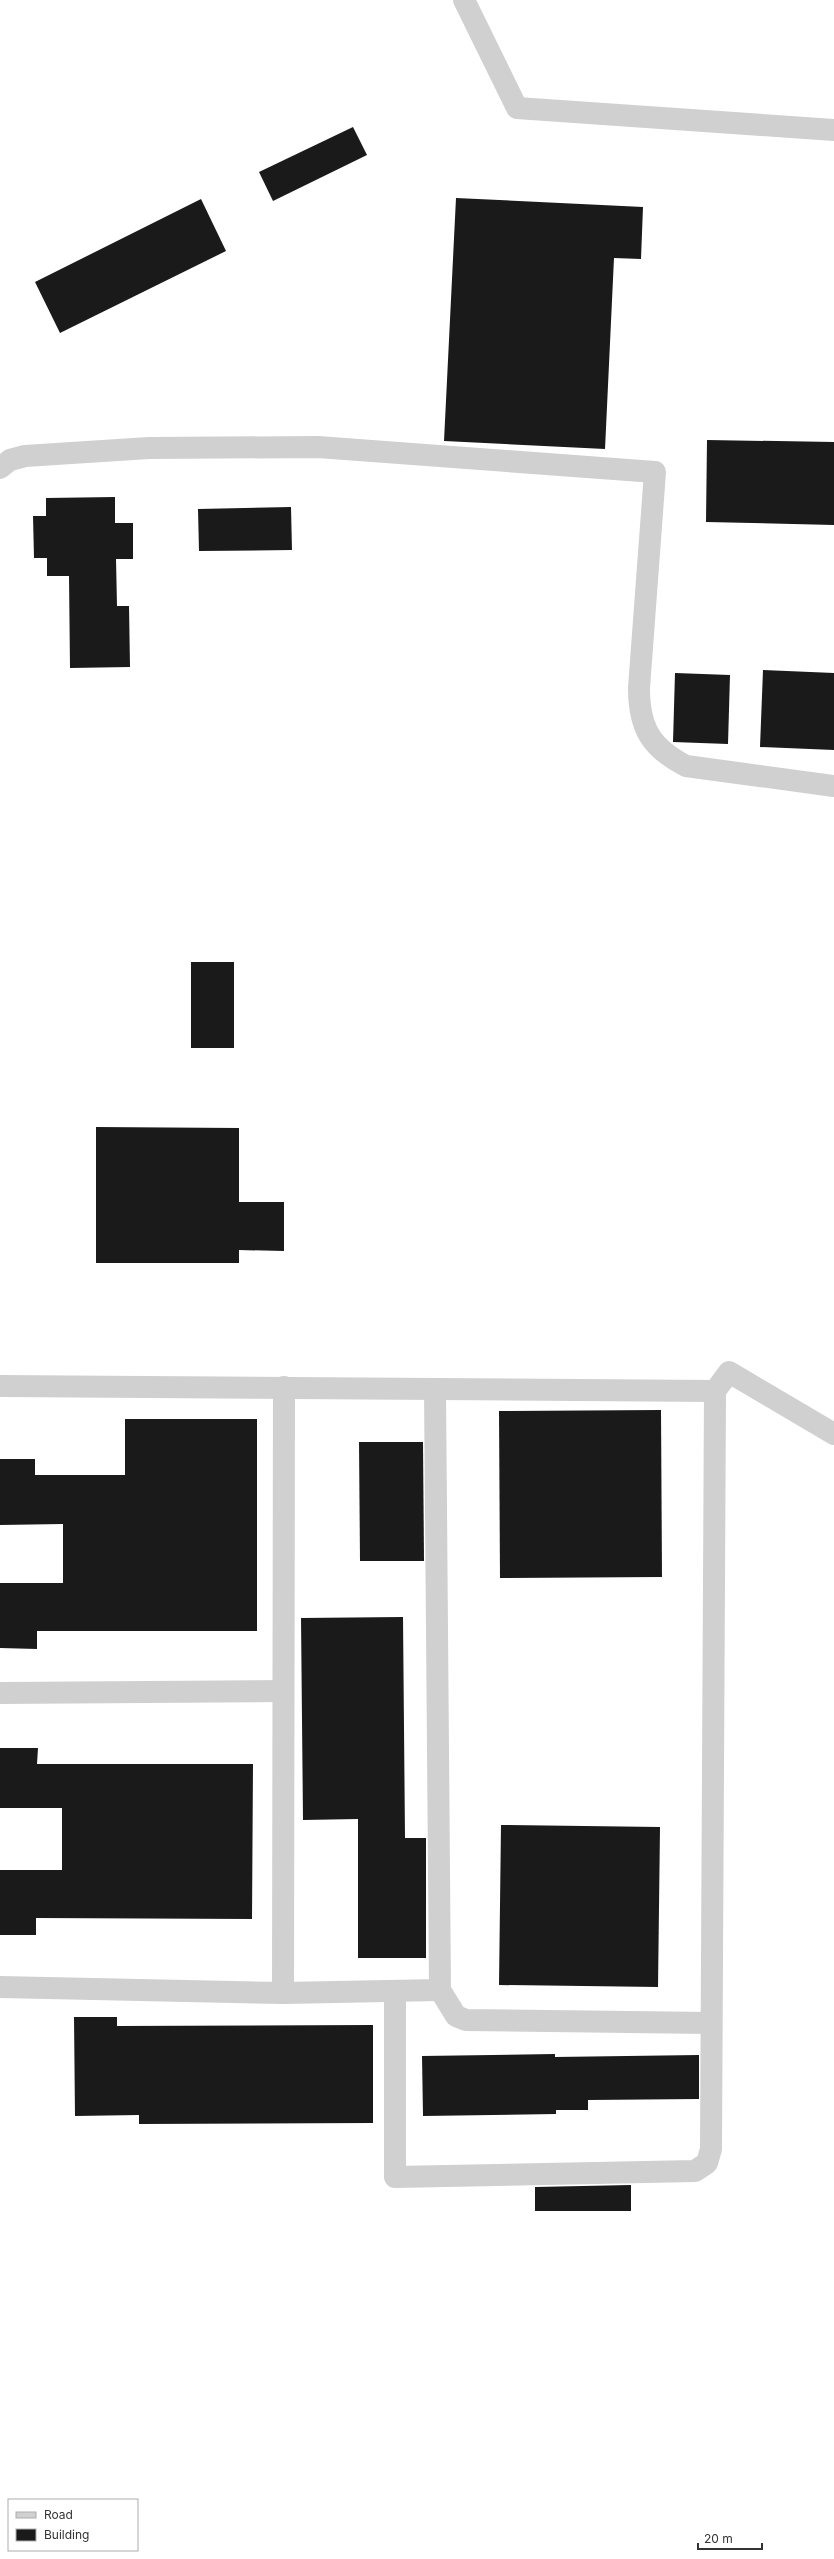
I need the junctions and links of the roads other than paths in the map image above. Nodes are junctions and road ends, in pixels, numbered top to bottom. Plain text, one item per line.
1 (464, 0) edge
2 (834, 130) edge
3 (0, 468) edge
4 (834, 786) edge
5 (0, 1386) edge
6 (284, 1387) junction
7 (435, 1389) junction
8 (715, 1391) junction
9 (834, 1434) edge
10 (283, 1691) junction
11 (0, 1693) edge
12 (0, 1987) edge
13 (440, 1990) junction
14 (395, 1991) junction
15 (282, 1993) junction
16 (710, 2023) junction

1 - 2 lane
3 - 4 lane
5 - 6 lane
6 - 7 lane
6 - 10 lane
7 - 8 lane
7 - 13 lane
8 - 9 lane
8 - 16 lane
10 - 11 lane
10 - 15 lane
12 - 15 lane
13 - 14 lane
13 - 16 lane
14 - 15 lane
14 - 16 lane

